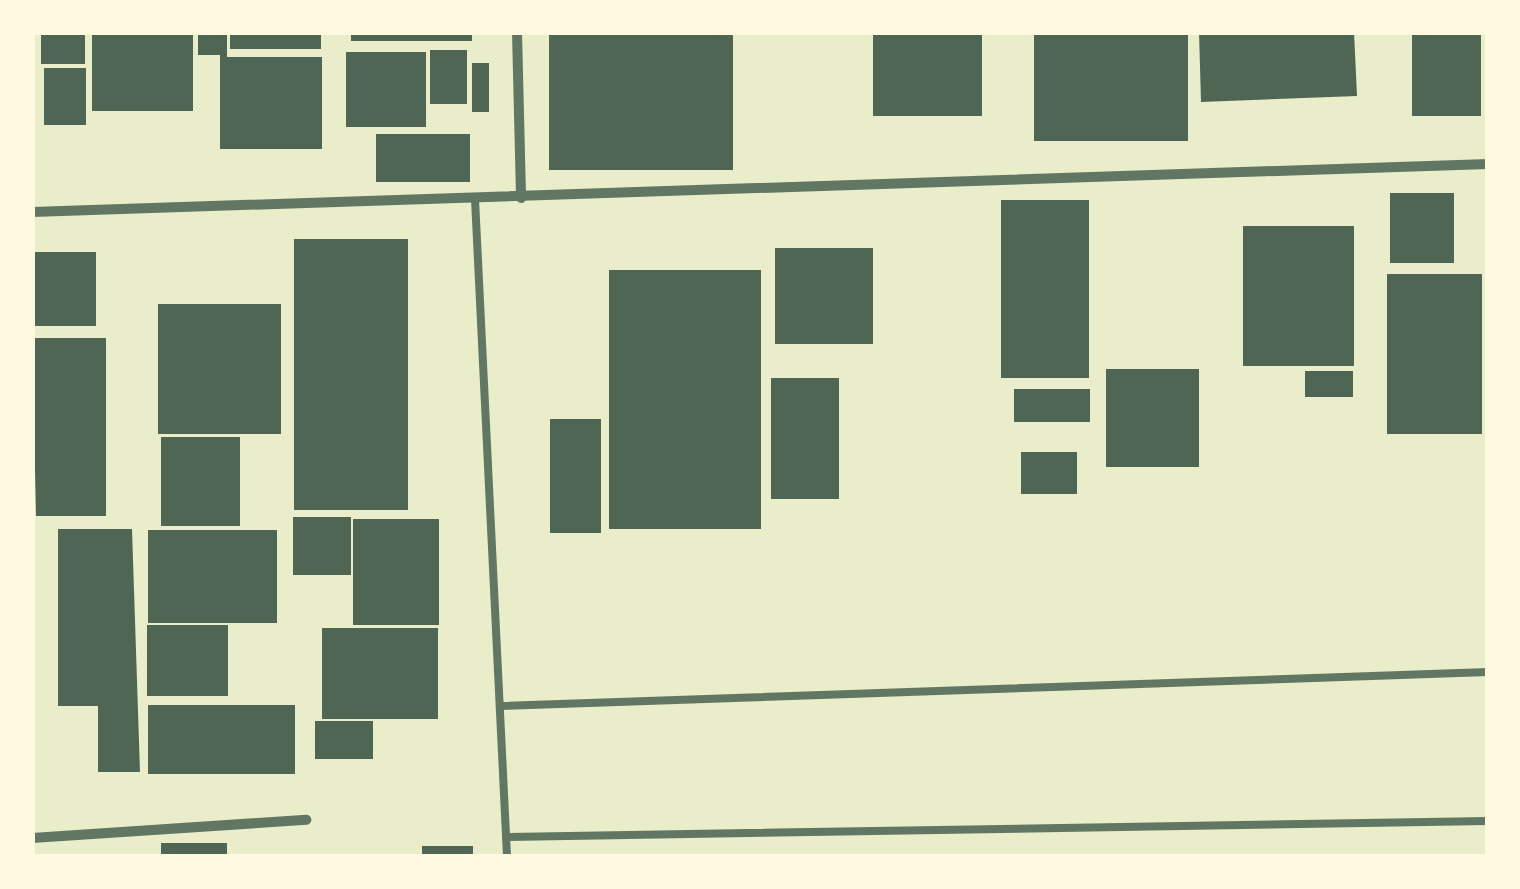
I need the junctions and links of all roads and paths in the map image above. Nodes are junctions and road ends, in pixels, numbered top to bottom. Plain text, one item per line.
1 (517, 32) edge
2 (1488, 164) edge
3 (521, 198) junction
4 (475, 199) junction
5 (32, 212) edge
6 (1488, 672) edge
7 (500, 706) junction
8 (306, 820) dead end
9 (1488, 821) edge
10 (506, 837) junction
11 (32, 838) edge
12 (508, 856) edge

1 - 3 street
2 - 3 street
3 - 4 street
4 - 5 street
4 - 7 lane
6 - 7 lane
7 - 10 lane
8 - 11 street
9 - 10 lane
10 - 12 lane

